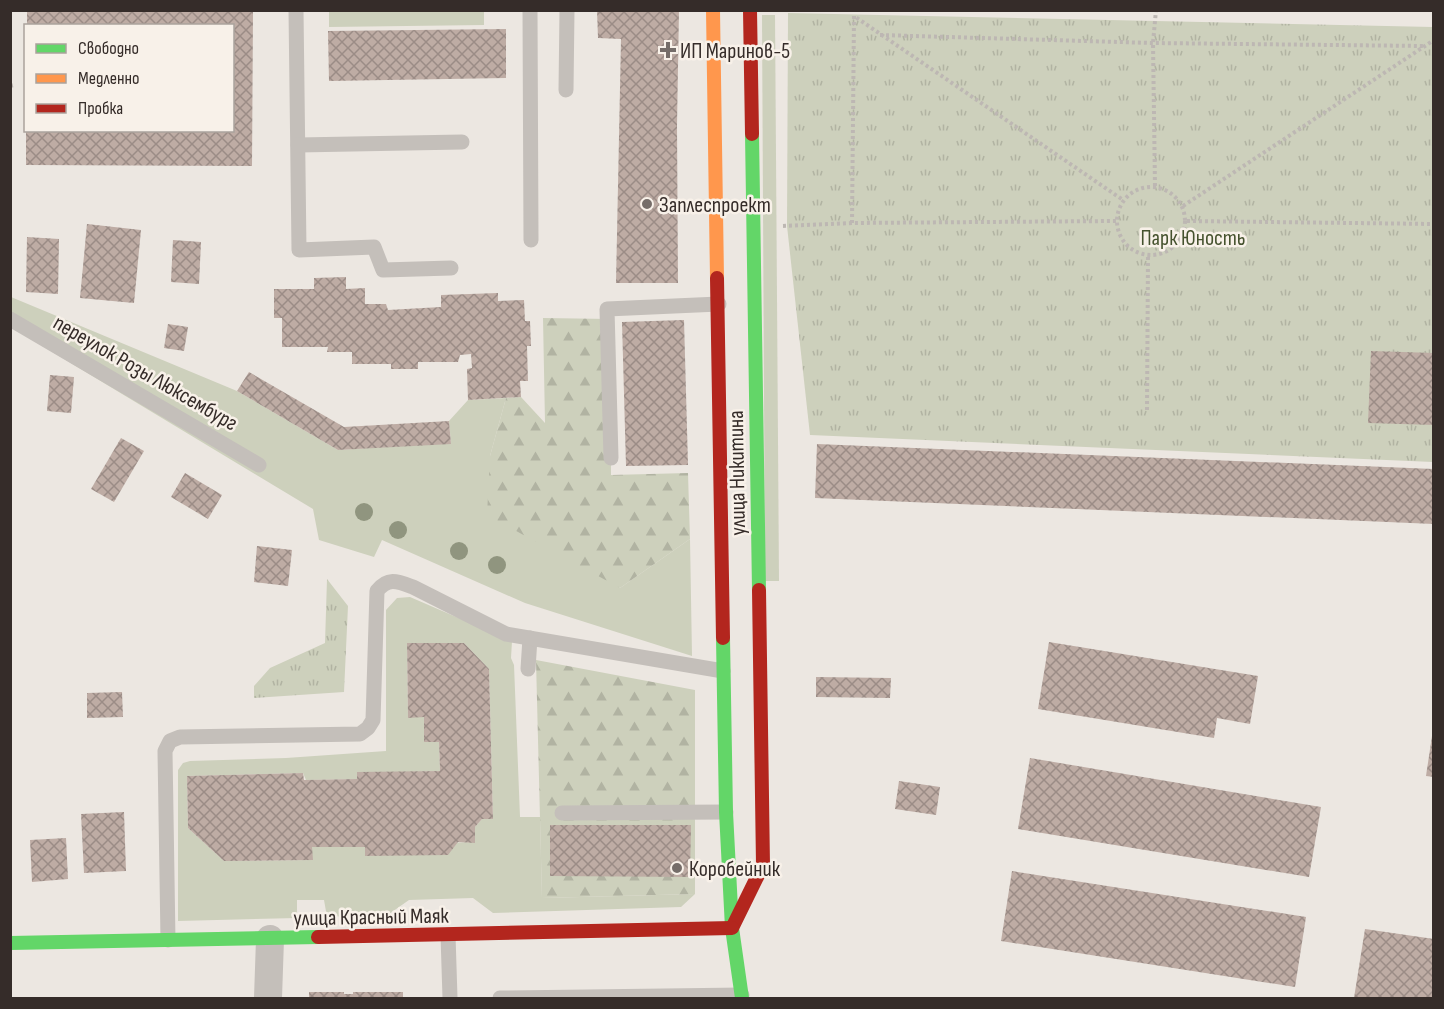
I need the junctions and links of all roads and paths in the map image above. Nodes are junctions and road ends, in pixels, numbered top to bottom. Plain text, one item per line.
1 (296, 10) edge
2 (530, 10) edge
3 (567, 10) edge
4 (712, 10) edge
5 (750, 10) edge
6 (1156, 10) edge
7 (880, 35) junction
8 (1434, 40) edge
9 (1153, 43) junction
10 (1424, 46) junction
11 (566, 90) dead end
12 (462, 142) dead end
13 (298, 145) junction
14 (1155, 186) junction
15 (1123, 200) junction
16 (1183, 206) junction
17 (1116, 220) junction
18 (1187, 221) junction
19 (852, 223) junction
20 (1434, 224) edge
21 (782, 226) dead end
22 (531, 240) dead end
23 (1148, 256) junction
24 (451, 268) dead end
25 (719, 304) junction
26 (10, 319) edge
27 (1147, 410) dead end
28 (611, 458) dead end
29 (259, 465) dead end
30 (530, 638) junction
31 (528, 669) dead end
32 (723, 671) junction
33 (726, 812) junction
34 (562, 813) dead end
35 (732, 928) junction
36 (448, 935) junction
37 (270, 939) junction
38 (168, 940) junction
39 (10, 943) edge
40 (742, 997) edge
41 (268, 999) edge
42 (450, 999) edge
43 (500, 999) edge

1 - 13 lane
2 - 22 lane
3 - 11 lane
4 - 25 main road, улица Никитина
5 - 35 main road, улица Никитина
6 - 9 path
7 - 9 path
7 - 15 path
7 - 19 path
8 - 10 path
9 - 10 path
9 - 14 path
10 - 16 path
12 - 13 lane
13 - 24 lane
14 - 15 path
14 - 16 path
15 - 17 path
16 - 18 path
17 - 19 path
17 - 23 path
18 - 20 path
18 - 23 path
19 - 21 path
23 - 27 path
25 - 28 lane
25 - 32 main road, улица Никитина
26 - 29 lane, переулок Розы Люксембург
30 - 31 lane
30 - 32 lane
30 - 38 lane
32 - 33 main road, улица Никитина
33 - 34 lane
33 - 35 main road, улица Никитина
35 - 36 main road, улица Красный Маяк
35 - 40 main road, улица Никитина
36 - 37 main road, улица Красный Маяк
36 - 42 lane
37 - 38 main road, улица Красный Маяк
37 - 41 street
38 - 39 main road, улица Красный Маяк
40 - 43 lane

